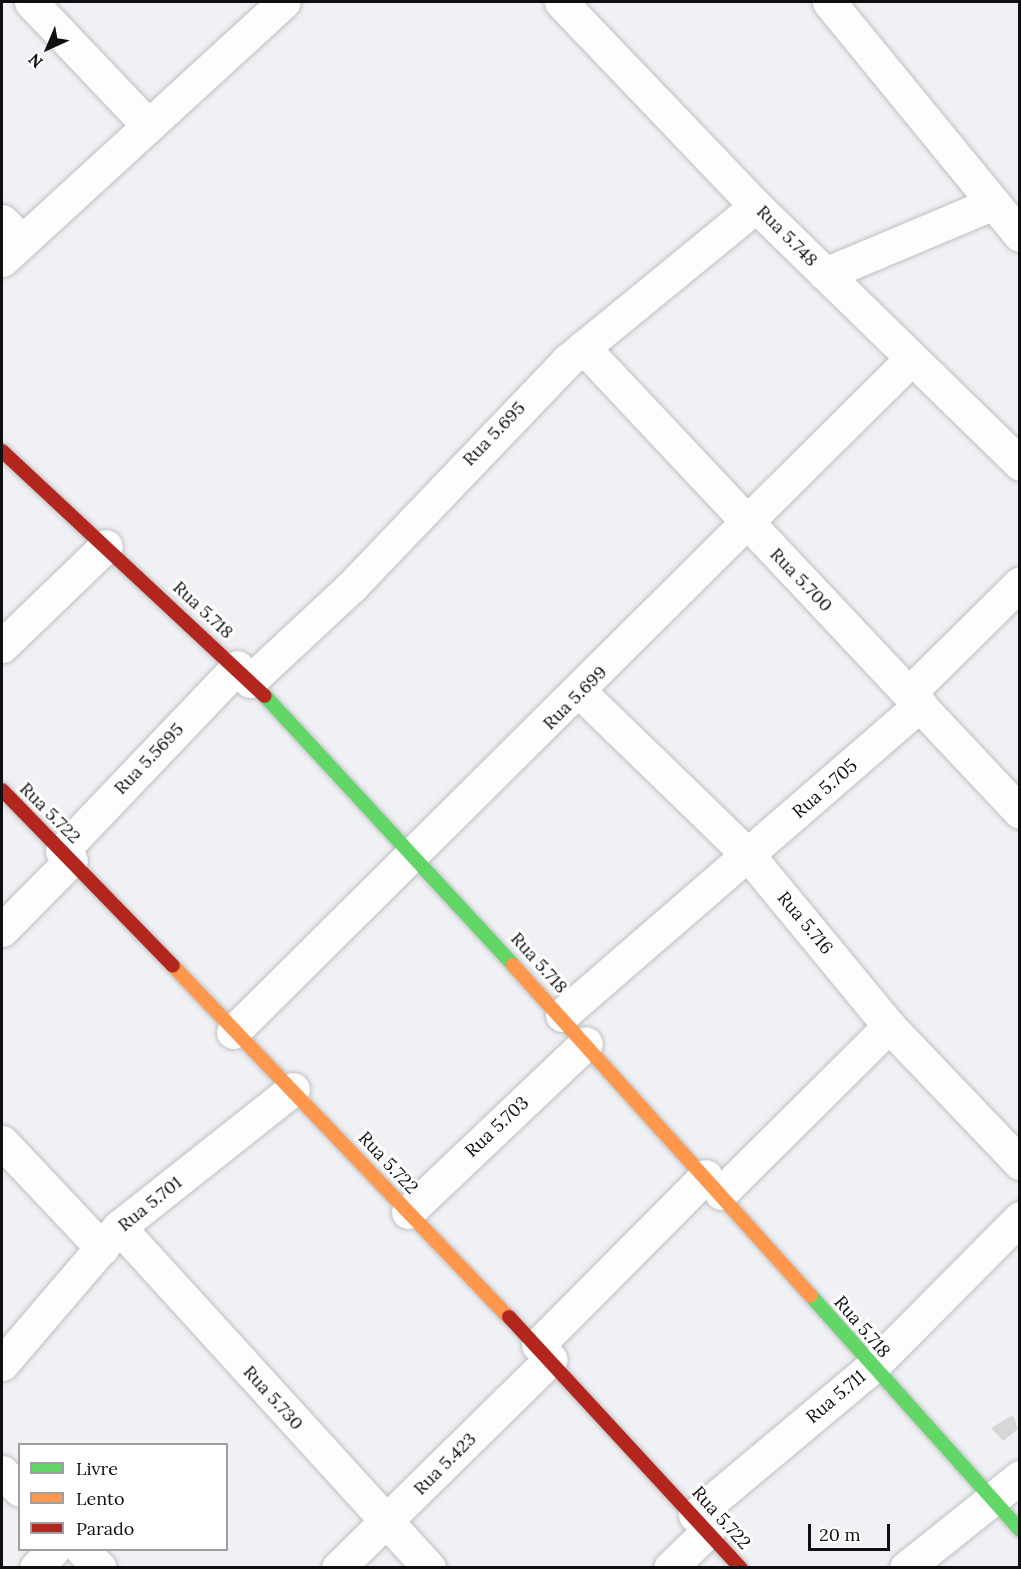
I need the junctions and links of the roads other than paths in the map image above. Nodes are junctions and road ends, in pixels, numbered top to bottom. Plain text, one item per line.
1 (31, 2) edge
2 (284, 2) edge
3 (561, 2) edge
4 (829, 2) edge
5 (146, 123) junction
6 (756, 206) junction
7 (1011, 220) edge
8 (8, 240) edge
9 (825, 274) junction
10 (583, 347) junction
11 (911, 359) junction
12 (2, 451) edge
13 (1020, 464) edge
14 (749, 525) junction
15 (106, 546) junction
16 (1020, 583) edge
17 (2, 646) edge
18 (244, 674) junction
19 (580, 692) junction
20 (915, 699) junction
21 (2, 790) edge
22 (1020, 812) edge
23 (66, 855) junction
24 (416, 855) junction
25 (739, 865) junction
26 (2, 930) edge
27 (562, 1015) junction
28 (889, 1026) junction
29 (233, 1032) junction
30 (586, 1043) junction
31 (293, 1089) junction
32 (2, 1142) edge
33 (1020, 1163) edge
34 (713, 1185) junction
35 (408, 1212) junction
36 (1020, 1218) edge
37 (111, 1238) junction
38 (545, 1352) junction
39 (2, 1364) edge
40 (872, 1367) junction
41 (2, 1472) edge
42 (1020, 1478) edge
43 (18, 1488) edge
44 (991, 1499) junction
45 (702, 1523) junction
46 (386, 1524) junction
47 (1020, 1530) edge
48 (52, 1551) edge
49 (83, 1551) edge
50 (36, 1568) edge
51 (100, 1568) edge
52 (338, 1568) edge
53 (429, 1568) edge
54 (670, 1568) edge
55 (741, 1568) edge
56 (906, 1568) edge

1 - 5 street
2 - 5 street
3 - 6 street, Rua 5.748
4 - 7 street
5 - 8 street
6 - 9 street, Rua 5.748
6 - 10 street, Rua 5.695
7 - 9 street
9 - 11 street, Rua 5.748
10 - 14 street, Rua 5.700
10 - 18 street, Rua 5.695
11 - 13 street, Rua 5.748
11 - 14 street, Rua 5.699
12 - 15 street, Rua 5.718
14 - 19 street, Rua 5.699
14 - 20 street, Rua 5.700
15 - 17 street
15 - 18 street, Rua 5.718
16 - 20 street, Rua 5.705
18 - 23 street, Rua 5.5695
18 - 24 street, Rua 5.718
19 - 24 street, Rua 5.699
19 - 25 street, Rua 5.716
20 - 22 street, Rua 5.700
20 - 25 street, Rua 5.705
21 - 23 street, Rua 5.722
23 - 26 street
23 - 29 street, Rua 5.722
24 - 27 street, Rua 5.718
24 - 29 street, Rua 5.699
25 - 27 street
25 - 28 street, Rua 5.716
27 - 30 street, Rua 5.718
28 - 33 street, Rua 5.716
28 - 34 street, Rua 5.423
29 - 31 street, Rua 5.722
30 - 34 street, Rua 5.718
30 - 35 street, Rua 5.703
31 - 35 street, Rua 5.722
31 - 37 street, Rua 5.701
32 - 37 street, Rua 5.730
34 - 38 street, Rua 5.423
34 - 40 street, Rua 5.718
35 - 38 street, Rua 5.722
36 - 40 street, Rua 5.711
37 - 39 street, Rua 5.701
37 - 46 street, Rua 5.730
38 - 45 street, Rua 5.722
38 - 46 street, Rua 5.423
40 - 44 street, Rua 5.718
40 - 45 street, Rua 5.711
41 - 43 street
42 - 44 street
44 - 47 street, Rua 5.718
44 - 56 street
45 - 54 street, Rua 5.711
45 - 55 street, Rua 5.722
46 - 52 street, Rua 5.423
46 - 53 street, Rua 5.730
48 - 50 street
49 - 51 street

